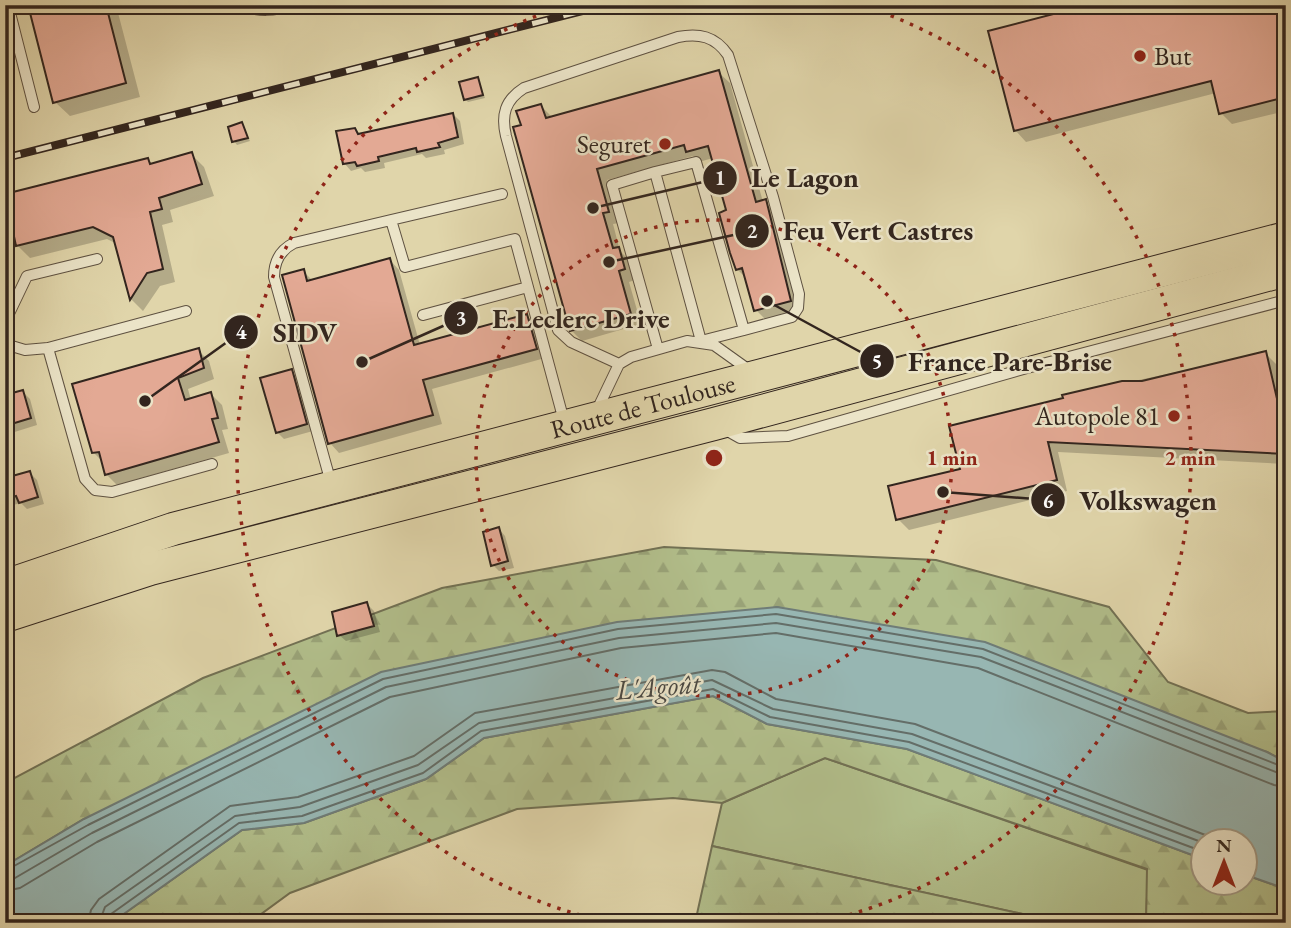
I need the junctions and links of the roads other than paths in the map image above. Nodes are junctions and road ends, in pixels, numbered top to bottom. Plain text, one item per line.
1 (8, 5) edge
2 (239, 5) edge
3 (294, 5) edge
4 (34, 107) dead end
5 (655, 172) junction
6 (502, 194) dead end
7 (391, 220) junction
8 (1286, 238) edge
9 (97, 259) dead end
10 (1286, 270) edge
11 (528, 287) junction
12 (1286, 300) edge
13 (186, 311) dead end
14 (424, 314) dead end
15 (5, 322) edge
16 (744, 330) junction
17 (701, 341) junction
18 (5, 344) edge
19 (48, 348) junction
20 (658, 349) junction
21 (619, 364) junction
22 (759, 374) junction
23 (579, 421) junction
24 (714, 424) junction
25 (212, 464) dead end
26 (332, 487) junction
27 (5, 586) edge
28 (5, 616) edge

1 - 4 lane
2 - 3 lane
5 - 16 lane
5 - 17 lane
5 - 20 lane
6 - 7 lane
7 - 11 lane
7 - 26 lane
8 - 22 main road, Route de Toulouse
9 - 15 lane
10 - 24 main road, Route de Toulouse
11 - 14 lane
11 - 23 lane
12 - 24 lane
13 - 19 lane
16 - 17 lane
16 - 21 lane
17 - 20 lane
17 - 22 lane
18 - 19 lane
19 - 25 lane
20 - 21 lane
21 - 23 lane
22 - 23 main road, Route de Toulouse
23 - 26 main road, Route de Toulouse
24 - 28 main road, Route de Toulouse
26 - 27 main road, Route de Toulouse

